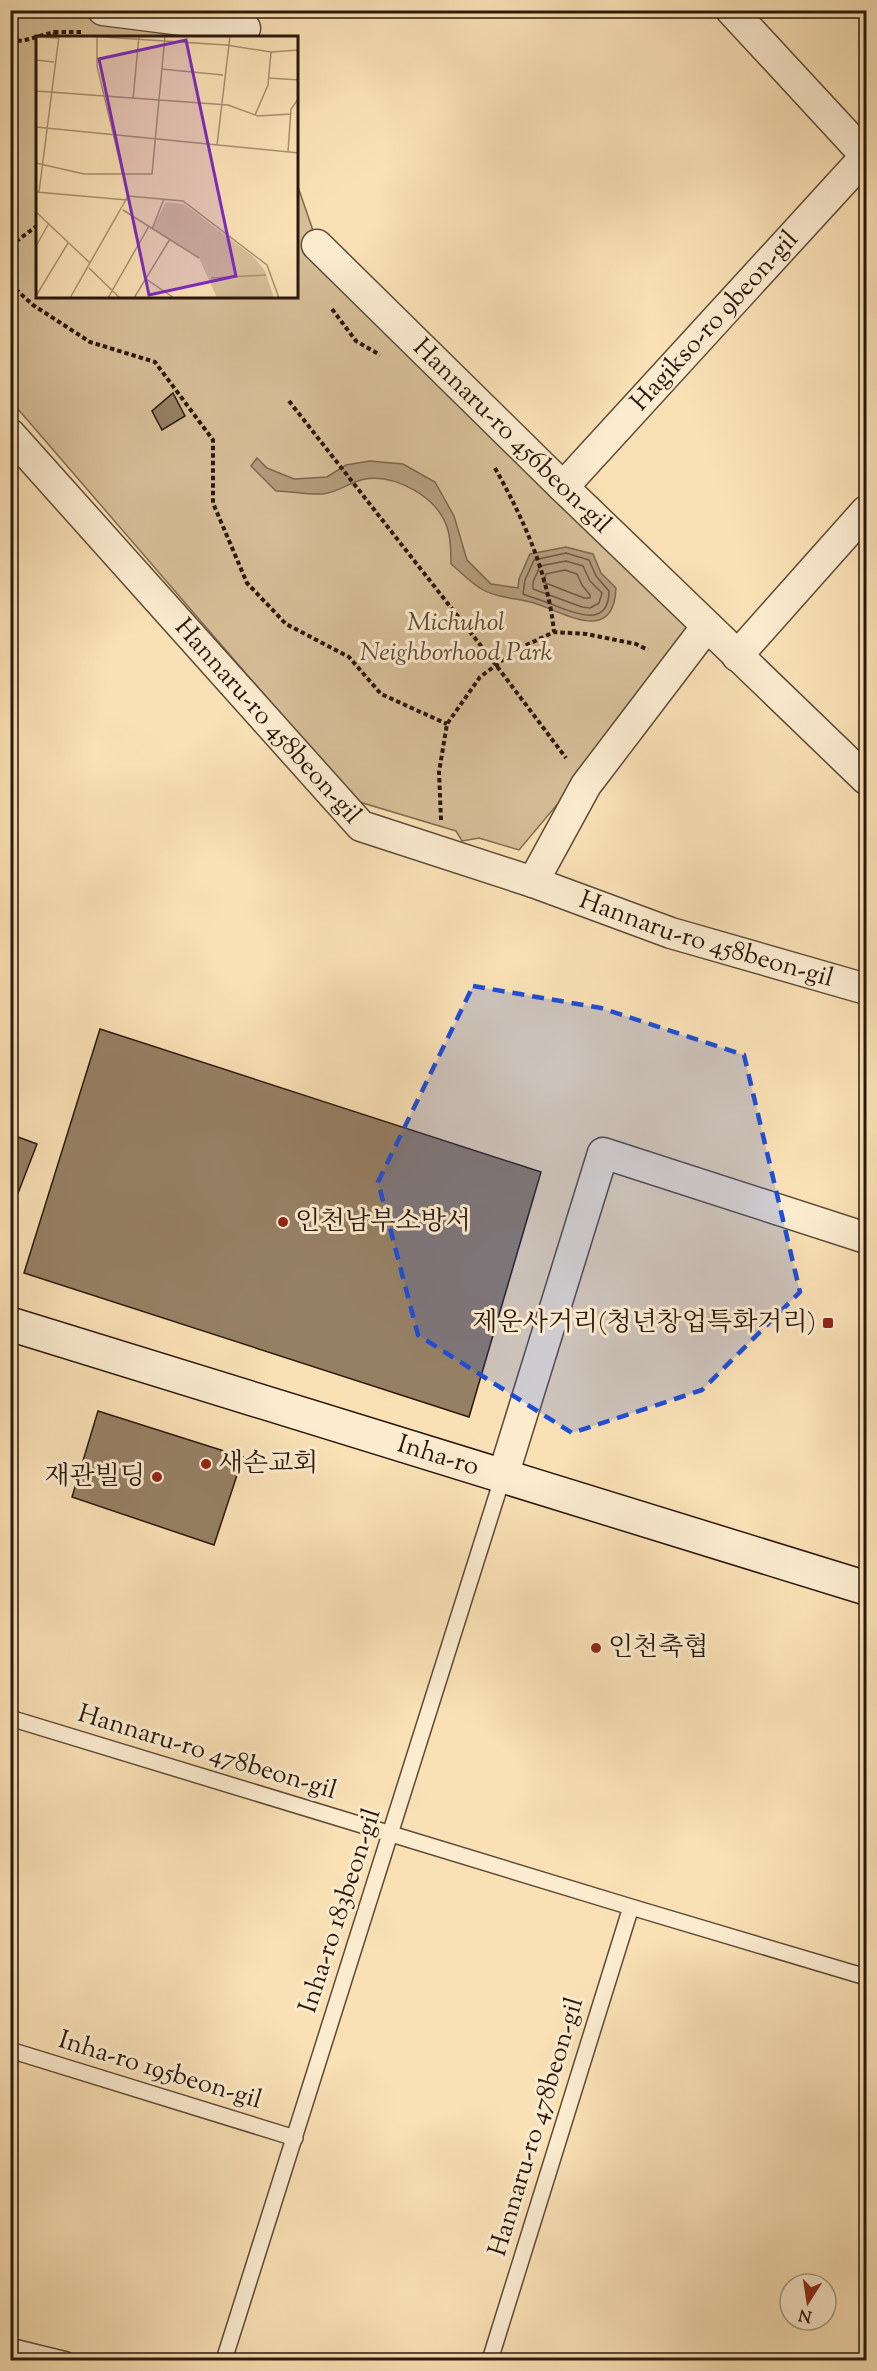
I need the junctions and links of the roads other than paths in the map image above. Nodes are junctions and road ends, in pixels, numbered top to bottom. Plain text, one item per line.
1 (103, 10) edge
2 (731, 10) edge
3 (244, 28) dead end
4 (867, 156) edge
5 (318, 245) dead end
6 (10, 434) edge
7 (563, 486) junction
8 (867, 511) edge
9 (707, 626) junction
10 (737, 656) junction
11 (867, 779) edge
12 (533, 882) junction
13 (867, 989) edge
14 (867, 1238) edge
15 (10, 1324) edge
16 (502, 1476) junction
17 (867, 1588) edge
18 (10, 1718) edge
19 (391, 1834) junction
20 (631, 1907) junction
21 (867, 1977) edge
22 (10, 2050) edge
23 (295, 2138) junction
24 (10, 2346) edge
25 (66, 2361) edge
26 (225, 2361) edge
27 (490, 2361) edge

1 - 3 street
2 - 4 street
4 - 7 street, Hagikso-ro 9beon-gil
5 - 7 street, Hannaru-ro 456beon-gil
6 - 12 street, Hannaru-ro 458beon-gil
7 - 9 street, Hannaru-ro 456beon-gil
8 - 10 street
9 - 10 street, Hannaru-ro 456beon-gil
9 - 12 street
10 - 11 street, Hannaru-ro 456beon-gil
12 - 13 street, Hannaru-ro 458beon-gil
14 - 16 street
15 - 16 main road, Inha-ro
16 - 17 main road, Inha-ro
16 - 19 lane, Inha-ro 183beon-gil
18 - 19 lane, Hannaru-ro 478beon-gil
19 - 20 lane, Hannaru-ro 478beon-gil
19 - 23 lane, Inha-ro 183beon-gil
20 - 21 lane, Hannaru-ro 478beon-gil
20 - 27 lane, Hannaru-ro 478beon-gil
22 - 23 lane, Inha-ro 195beon-gil
23 - 26 lane, Inha-ro 183beon-gil
24 - 25 lane

